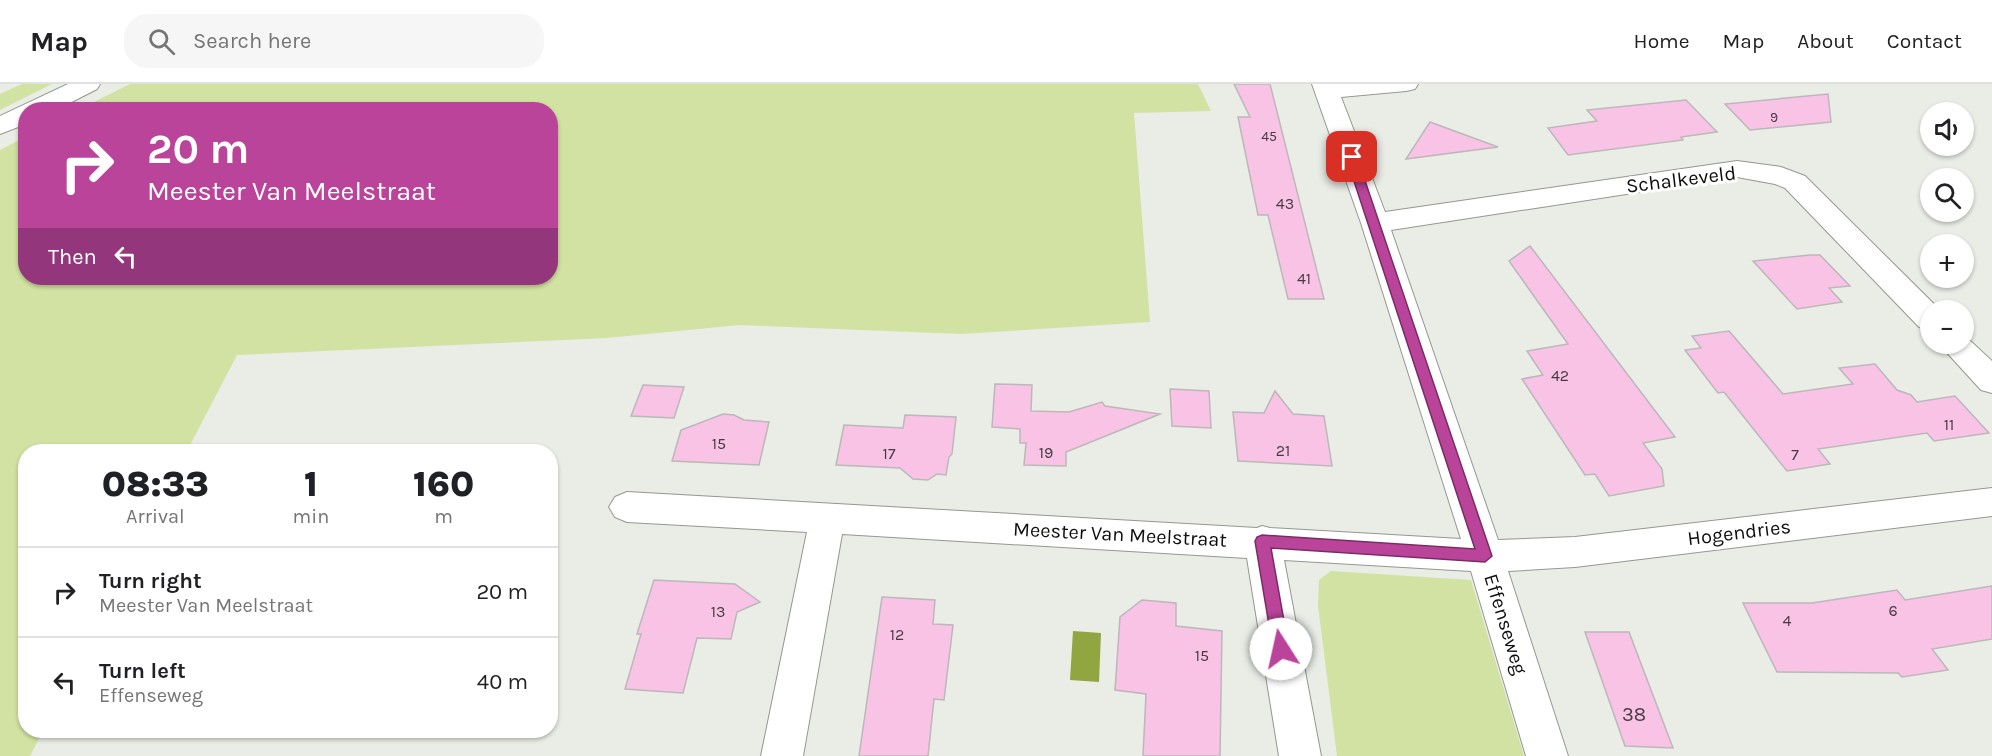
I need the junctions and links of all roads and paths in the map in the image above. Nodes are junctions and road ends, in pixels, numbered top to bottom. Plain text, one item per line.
1 (88, 84) edge
2 (1406, 84) edge
3 (1326, 88) edge
4 (51, 102) edge
5 (18, 118) edge
6 (0, 126) edge
7 (1375, 223) junction
8 (1920, 309) edge
9 (1965, 354) edge
10 (1992, 381) edge
11 (1992, 502) edge
12 (627, 507) dead end
13 (827, 520) junction
14 (1262, 541) junction
15 (1485, 556) junction
16 (782, 756) edge
17 (1300, 756) edge
18 (1547, 756) edge

1 - 4 main road
2 - 3 main road
3 - 7 main road, Effenseweg
5 - 6 main road
7 - 8 main road, Schalkeveld
7 - 15 main road, Effenseweg
9 - 10 main road
11 - 15 main road, Hogendries
12 - 13 main road, Meester Van Meelstraat
13 - 14 main road, Meester Van Meelstraat
13 - 16 main road
14 - 15 main road, Meester Van Meelstraat
14 - 17 main road
15 - 18 main road, Effenseweg

